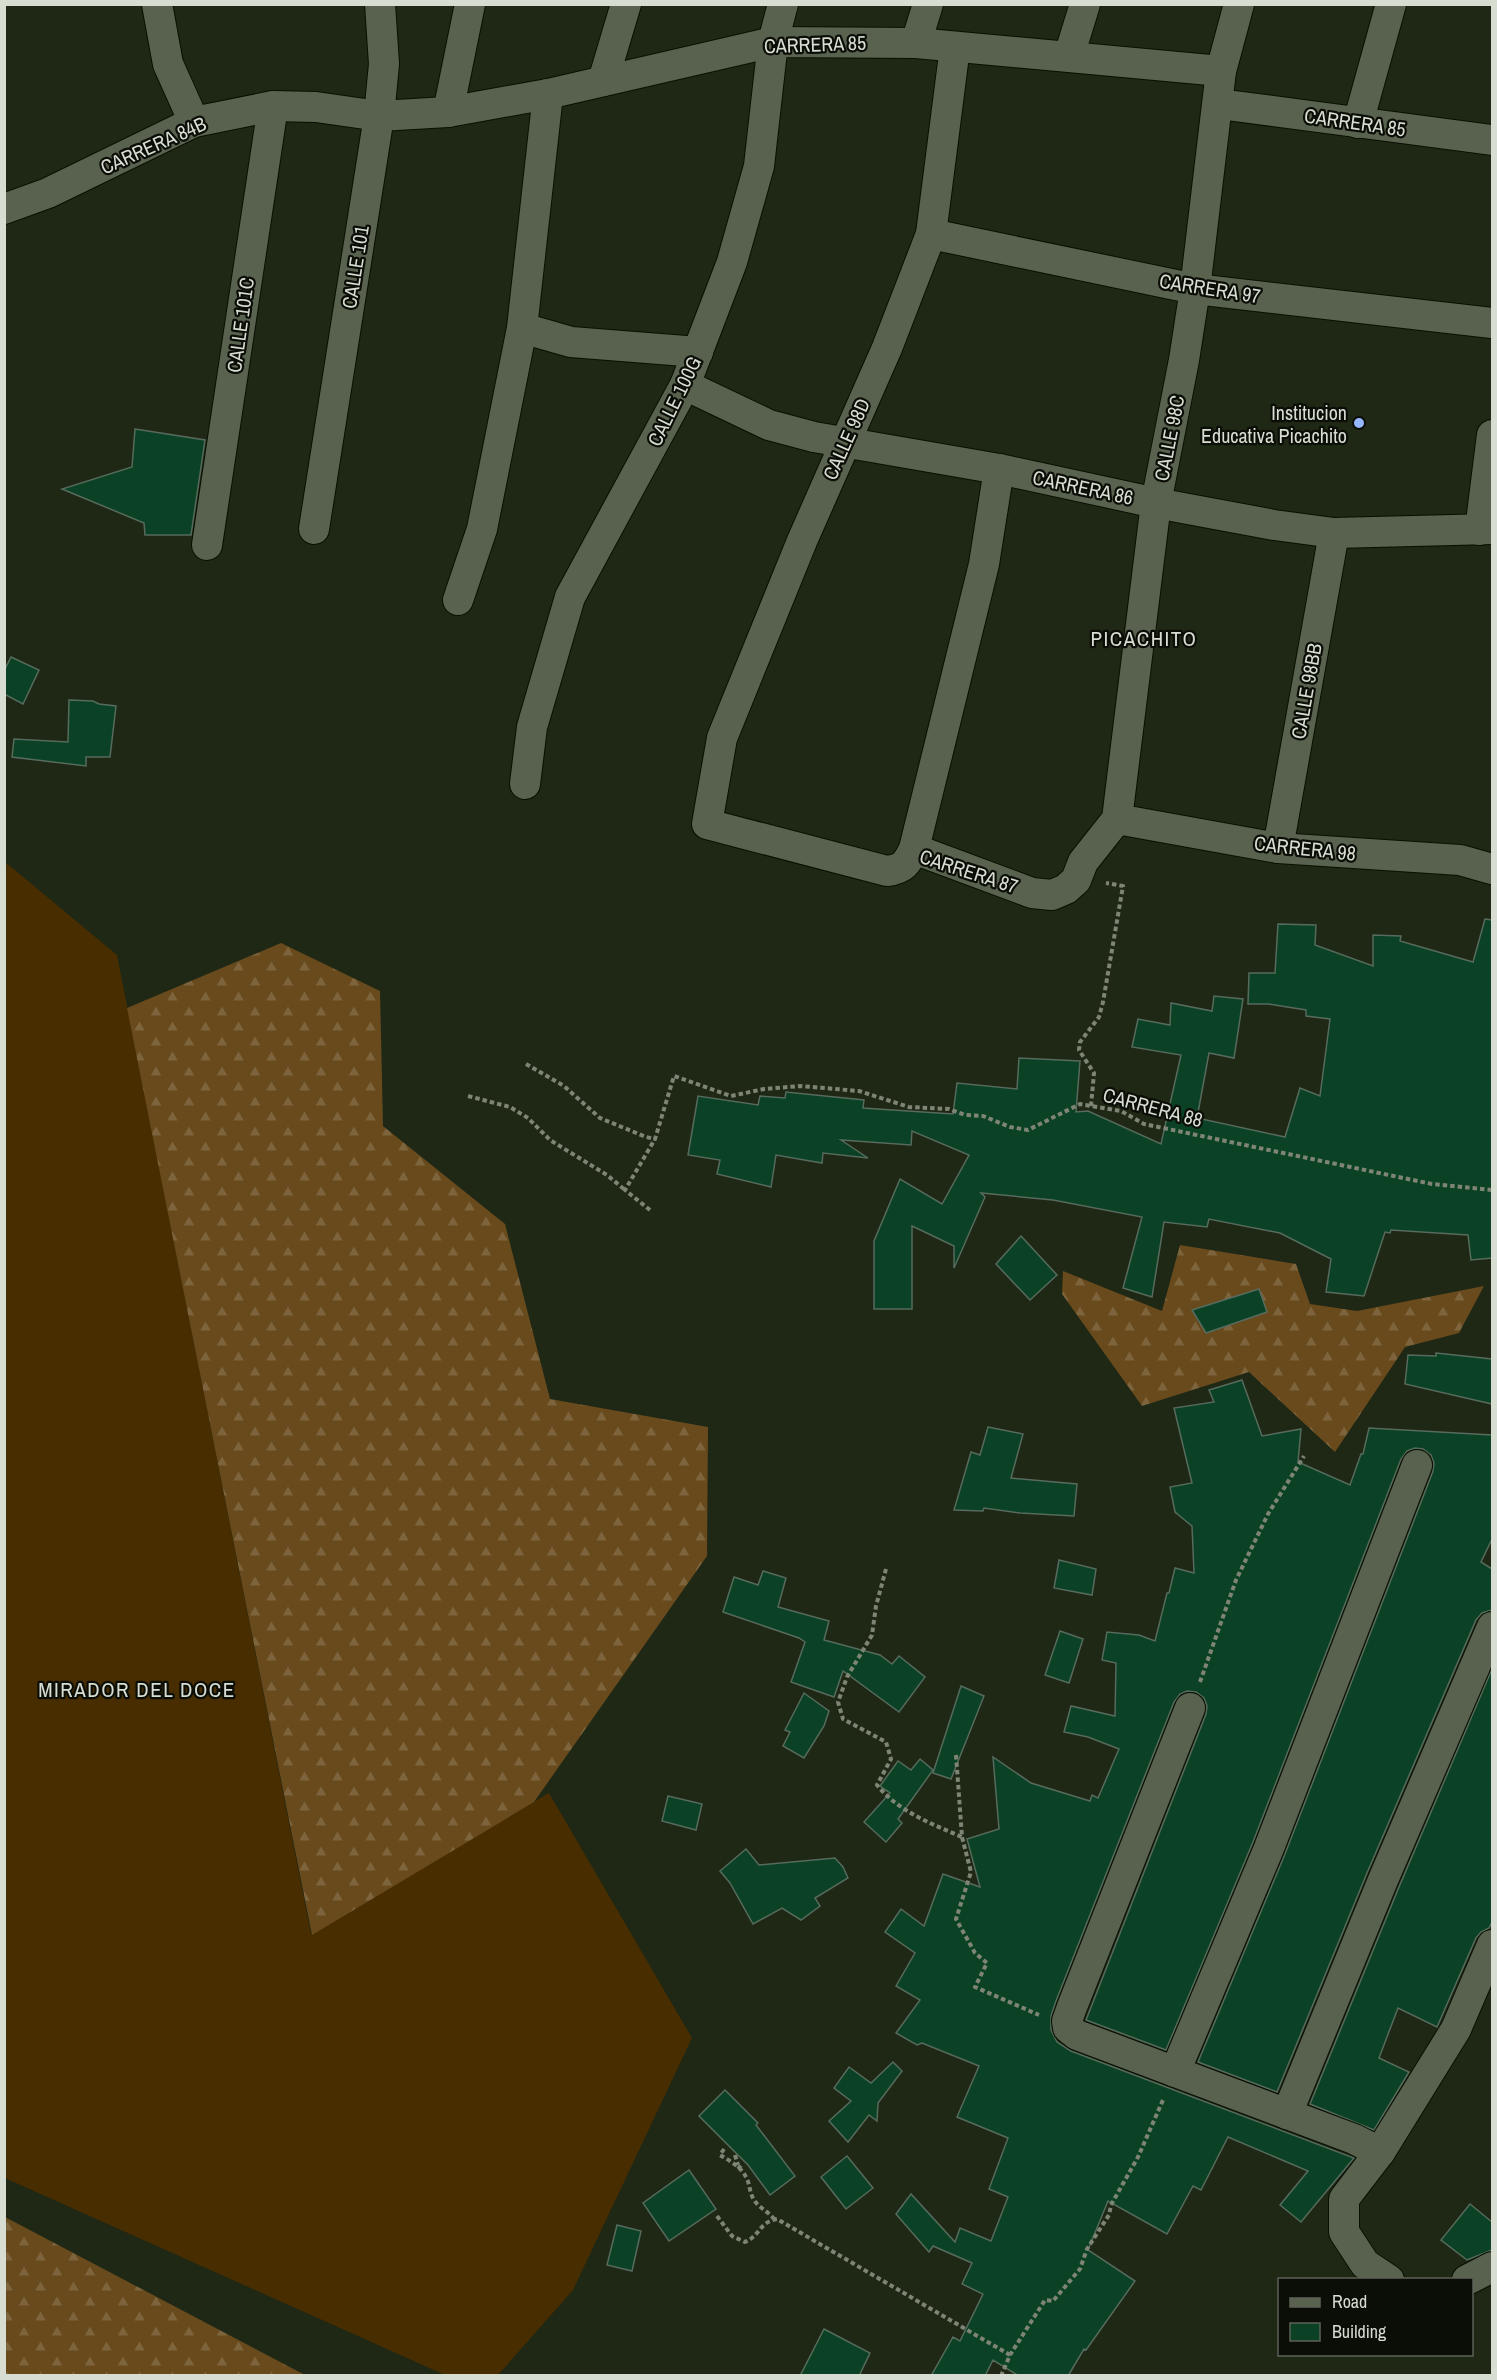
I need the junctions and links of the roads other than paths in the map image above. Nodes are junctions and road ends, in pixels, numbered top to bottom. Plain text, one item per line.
1 (157, 4) edge
2 (380, 4) edge
3 (470, 4) edge
4 (626, 4) edge
5 (783, 4) edge
6 (928, 4) edge
7 (1085, 4) edge
8 (1239, 4) edge
9 (1391, 4) edge
10 (773, 42) junction
11 (916, 43) junction
12 (955, 47) junction
13 (1069, 56) junction
14 (1221, 70) junction
15 (603, 81) junction
16 (548, 94) junction
17 (1218, 104) junction
18 (273, 106) junction
19 (448, 112) junction
20 (379, 116) junction
21 (194, 122) junction
22 (1358, 123) junction
23 (1492, 140) edge
24 (4, 209) edge
25 (931, 234) junction
26 (1195, 289) junction
27 (1492, 323) edge
28 (522, 328) junction
29 (698, 351) junction
30 (685, 385) junction
31 (1492, 435) edge
32 (845, 443) junction
33 (999, 469) junction
34 (1156, 503) junction
35 (315, 529) dead end
36 (1486, 530) edge
37 (1334, 533) junction
38 (207, 545) dead end
39 (458, 600) dead end
40 (525, 784) dead end
41 (1117, 819) junction
42 (707, 824) joint
43 (1278, 848) junction
44 (914, 849) junction
45 (1492, 869) edge
46 (1418, 1465) dead end
47 (1492, 1627) edge
48 (1190, 1708) road end
49 (1492, 1945) edge
50 (1176, 2072) junction
51 (1287, 2114) junction
52 (1380, 2152) junction
53 (1492, 2267) edge
54 (1386, 2278) edge
55 (1471, 2278) edge

1 - 21 street
2 - 20 street, CALLE 101
3 - 19 street
4 - 15 street
5 - 10 street, CALLE 100G
6 - 11 street
7 - 13 street
8 - 14 street, CALLE 98C
9 - 22 street
10 - 11 street, CARRERA 85
10 - 15 street, CARRERA 85
10 - 29 street, CALLE 100G
11 - 12 street, CARRERA 85
12 - 13 street, CARRERA 85
12 - 25 street, CALLE 98D
13 - 14 street, CARRERA 85
14 - 17 street, CALLE 98C
15 - 16 street, CARRERA 85
16 - 19 street, CARRERA 85
16 - 28 street
17 - 22 street, CARRERA 85
17 - 26 street, CALLE 98C
18 - 20 street, CARRERA 84B
18 - 21 street, CARRERA 84B
18 - 38 street, CALLE 101C
19 - 20 street, CARRERA 85
20 - 35 street, CALLE 101
21 - 24 street, CARRERA 84B
22 - 23 street, CARRERA 85
25 - 26 street, CARRERA 97
25 - 32 street, CALLE 98D
26 - 27 street, CARRERA 97
26 - 34 street, CALLE 98C
28 - 29 street
28 - 39 street
29 - 30 street, CALLE 100G
30 - 32 street, CARRERA 86
30 - 40 street, CALLE 100G
31 - 36 street
32 - 33 street, CARRERA 86
32 - 42 street, CALLE 98D
33 - 34 street, CARRERA 86
33 - 44 street
34 - 37 street, CARRERA 86
34 - 41 street, CALLE 98C
36 - 37 street, CARRERA 86
37 - 43 street, CALLE 98BB
41 - 43 street, CARRERA 98
41 - 44 street, CARRERA 87
42 - 44 street, CARRERA 87
43 - 45 street, CARRERA 98
46 - 50 street
47 - 51 street
48 - 50 street
49 - 52 street
50 - 51 street
51 - 52 street
52 - 54 street
53 - 55 street

